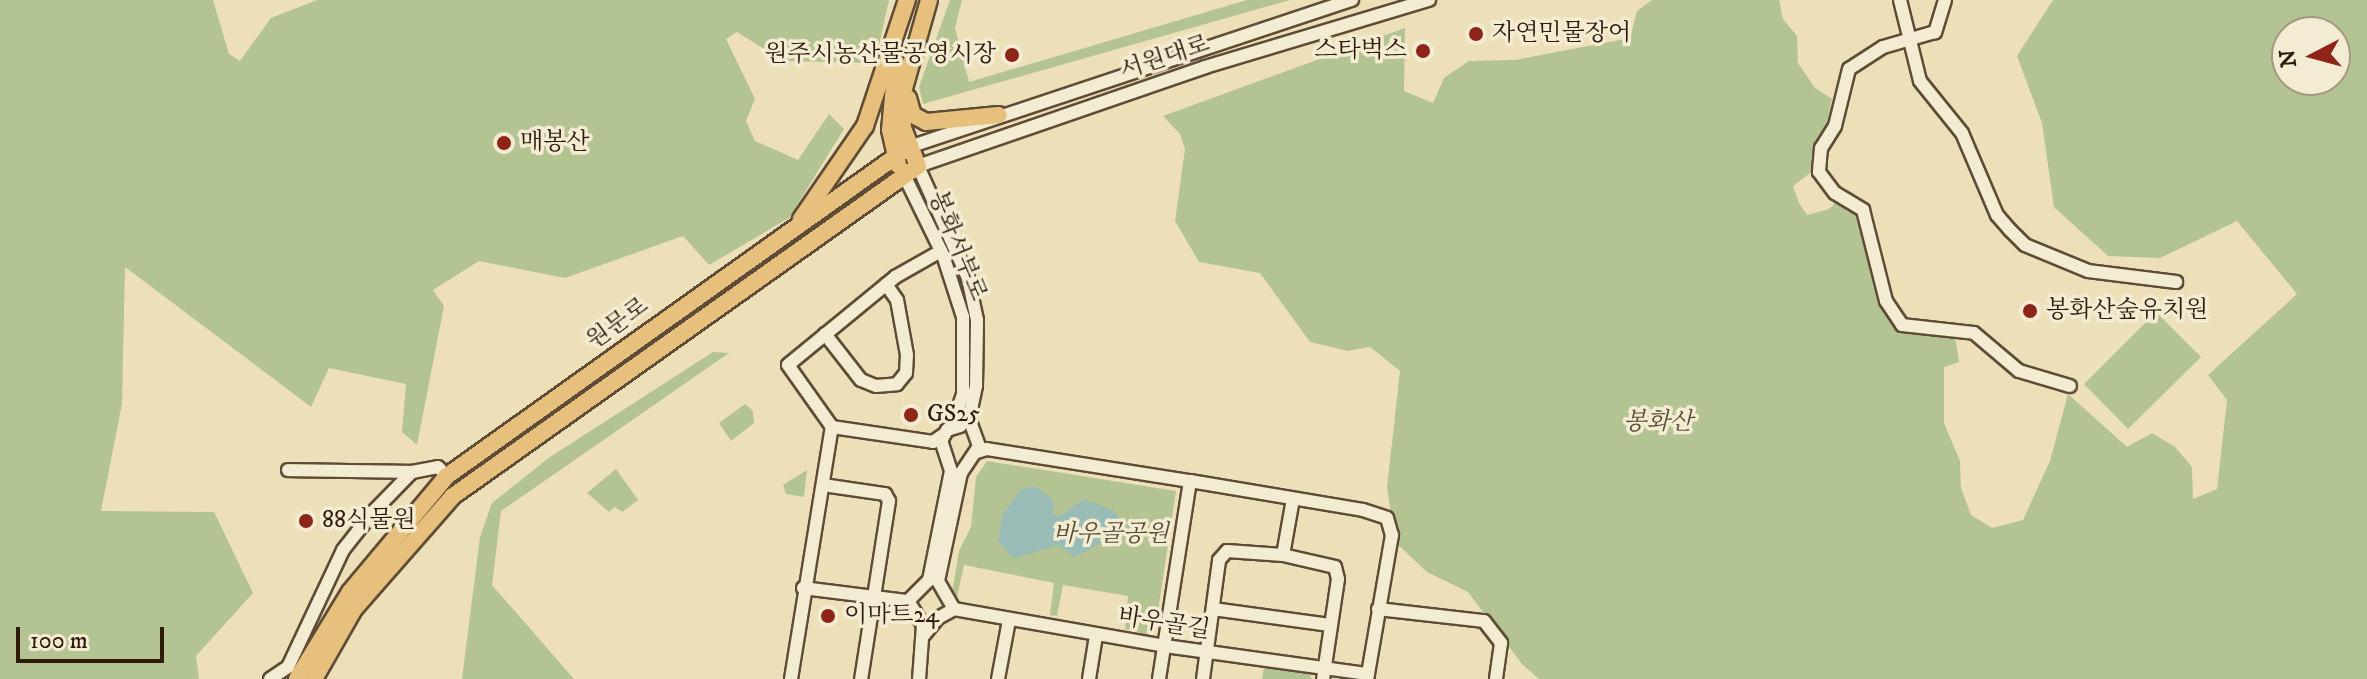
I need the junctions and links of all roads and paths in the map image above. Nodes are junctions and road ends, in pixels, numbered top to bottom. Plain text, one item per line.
1 (910, 0) edge
2 (929, 0) edge
3 (1352, 0) edge
4 (1429, 0) edge
5 (1900, 0) edge
6 (1945, 0) edge
7 (1384, 7) edge
8 (1907, 42) junction
9 (909, 72) junction
10 (999, 115) junction
11 (909, 147) junction
12 (894, 157) junction
13 (911, 171) junction
14 (790, 233) junction
15 (941, 251) junction
16 (2176, 282) dead end
17 (886, 284) junction
18 (825, 334) junction
19 (2070, 386) dead end
20 (832, 427) junction
21 (943, 435) junction
22 (977, 446) junction
23 (944, 456) junction
24 (288, 470) dead end
25 (412, 472) junction
26 (447, 476) junction
27 (1190, 481) junction
28 (823, 485) junction
29 (1293, 499) junction
30 (1283, 555) junction
31 (803, 588) junction
32 (873, 599) junction
33 (917, 603) junction
34 (944, 607) junction
35 (1213, 609) junction
36 (1378, 609) junction
37 (1009, 620) junction
38 (1330, 625) junction
39 (924, 636) junction
40 (1096, 636) junction
41 (1165, 646) junction
42 (1207, 653) junction
43 (1324, 673) edge
44 (300, 674) edge
45 (1367, 676) edge
46 (270, 679) edge
47 (791, 679) edge
48 (861, 679) edge
49 (919, 679) edge
50 (998, 679) edge
51 (1089, 679) edge
52 (1159, 679) edge
53 (1203, 679) edge
54 (1496, 679) edge

1 - 12 main road
1 - 14 main road
2 - 9 main road
3 - 10 street, 서원대로
4 - 7 street, 서원대로
5 - 8 street
6 - 8 street
7 - 13 street, 서원대로
8 - 16 street
8 - 19 street
9 - 10 main road
9 - 11 main road
10 - 11 street, 서원대로
11 - 12 main road, 원문로
11 - 13 main road
12 - 13 main road
12 - 14 main road, 원문로
13 - 15 street, 봉화서부로
13 - 22 street, 봉화서부로
13 - 44 main road, 원문로
14 - 26 main road, 원문로
15 - 17 street
15 - 21 street, 봉화서부로
17 - 18 street
17 - 18 street
18 - 20 street
20 - 21 street
20 - 28 street
21 - 22 street
21 - 23 street
22 - 23 street
22 - 27 street
22 - 34 street
23 - 33 street
24 - 25 street
25 - 26 street
25 - 44 street
26 - 44 main road, 원문로
27 - 29 street
27 - 41 street
28 - 31 street
28 - 32 street
29 - 30 street
29 - 36 street
30 - 35 street
30 - 38 street
31 - 32 street
31 - 47 street
32 - 33 street
32 - 48 street
33 - 34 street
33 - 34 street
33 - 39 street
34 - 37 street, 바우골길
34 - 39 street
35 - 38 street
35 - 42 street
36 - 45 street
36 - 54 street
37 - 40 street, 바우골길
37 - 50 street
38 - 43 street
39 - 49 street
40 - 41 street, 바우골길
40 - 51 street
41 - 42 street, 바우골길
41 - 52 street
42 - 43 street, 바우골길
42 - 53 street
43 - 45 street, 바우골길
44 - 46 street

